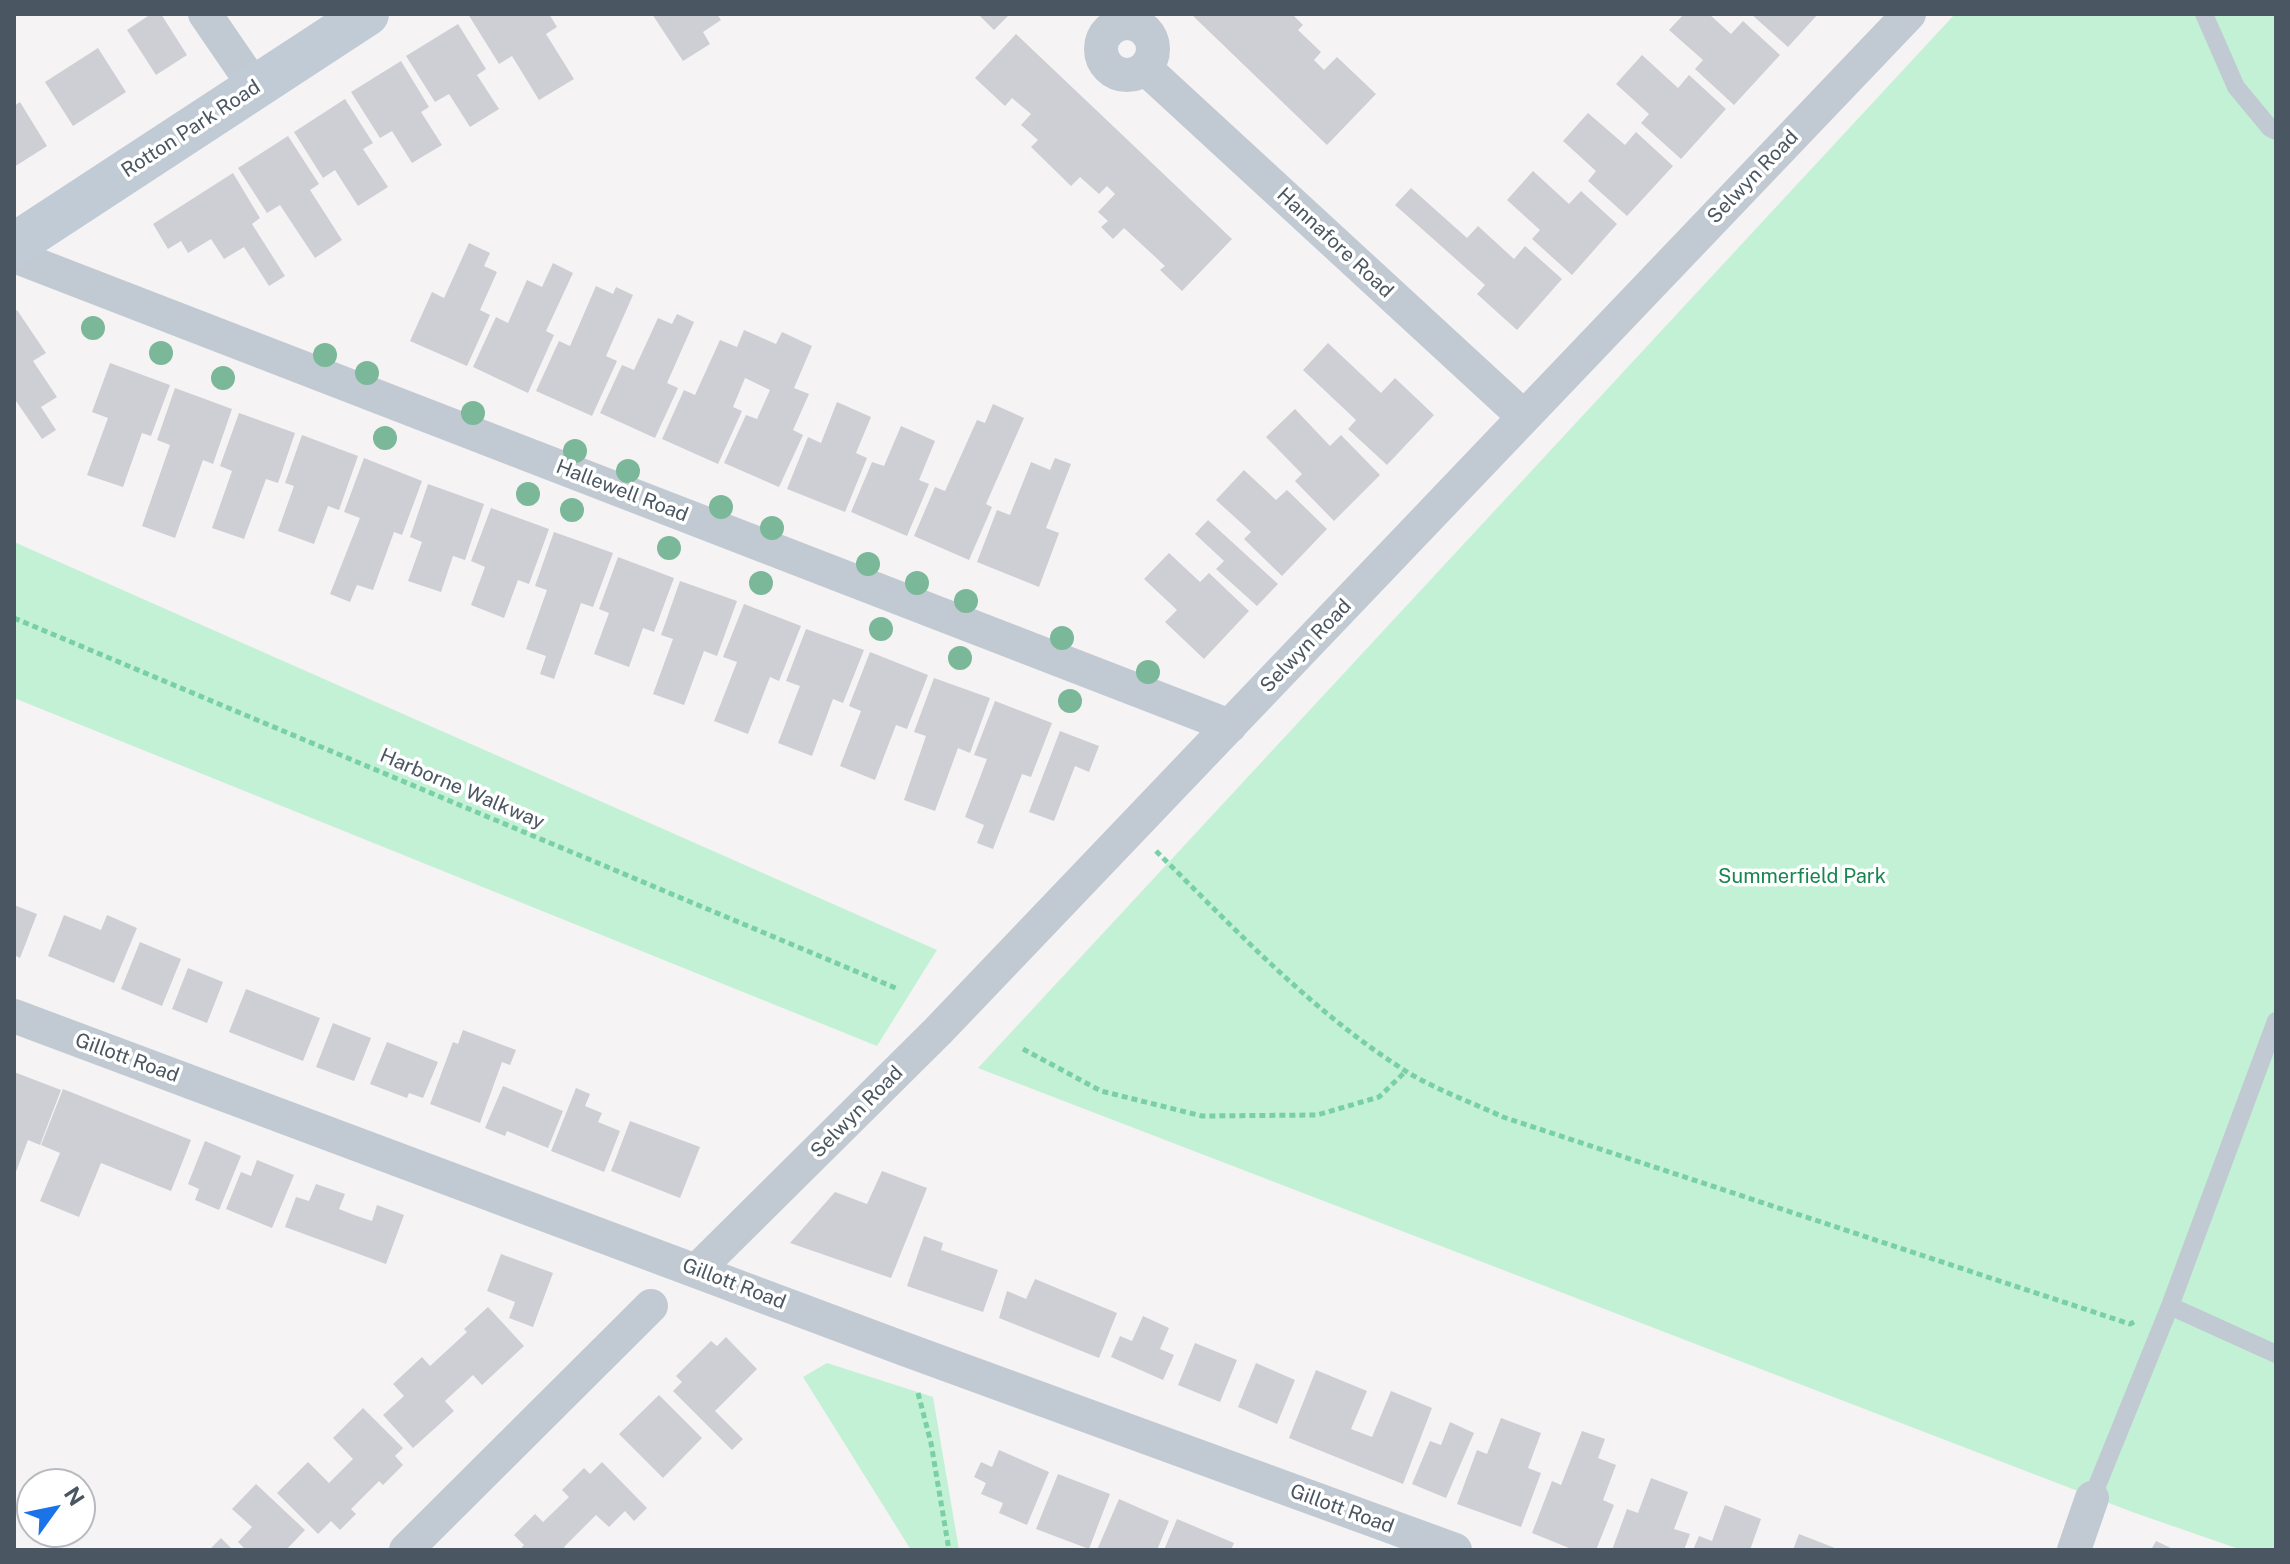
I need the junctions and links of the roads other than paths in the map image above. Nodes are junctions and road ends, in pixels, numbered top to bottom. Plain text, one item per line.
1 (205, 14) edge
2 (367, 14) edge
3 (1909, 14) edge
4 (2204, 14) edge
5 (1146, 69) dead end
6 (255, 87) junction
7 (2276, 131) edge
8 (14, 245) edge
9 (14, 256) edge
10 (1524, 417) junction
11 (1230, 726) junction
12 (14, 1016) edge
13 (2276, 1021) edge
14 (697, 1270) junction
15 (651, 1306) dead end
16 (2170, 1306) junction
17 (2276, 1354) edge
18 (2092, 1498) joint
19 (406, 1550) edge
20 (1455, 1550) edge
21 (2074, 1550) edge

1 - 6 street
2 - 6 main road, Rotton Park Road
3 - 10 street, Selwyn Road
4 - 7 lane
5 - 10 street, Hannafore Road
6 - 8 main road, Rotton Park Road
9 - 11 street, Hallewell Road
10 - 11 street, Selwyn Road
11 - 14 street, Selwyn Road
12 - 14 street, Gillott Road
13 - 16 lane
14 - 20 street, Gillott Road
15 - 19 street
16 - 17 lane
16 - 18 lane
18 - 21 street

